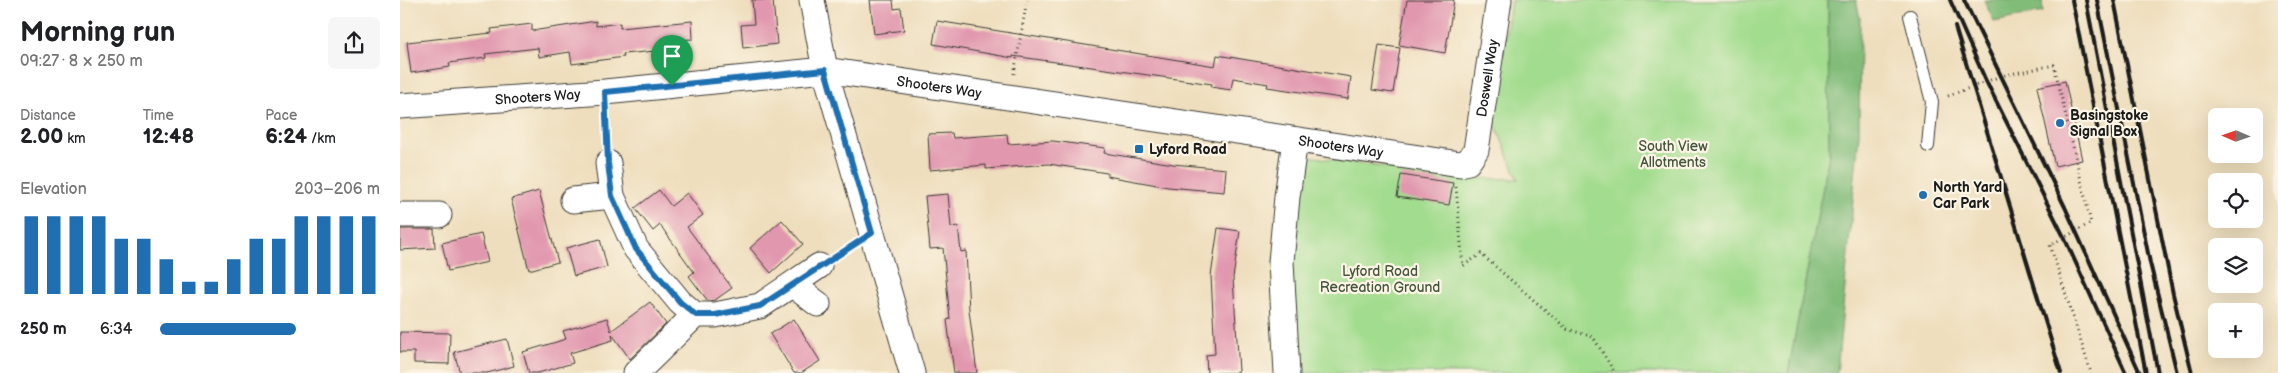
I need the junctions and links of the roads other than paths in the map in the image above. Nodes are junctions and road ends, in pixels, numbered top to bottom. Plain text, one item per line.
1 (812, 0) edge
2 (1499, 0) edge
3 (1910, 16) dead end
4 (825, 70) junction
5 (400, 106) edge
6 (1295, 140) junction
7 (1928, 146) dead end
8 (608, 163) road end
9 (1472, 163) joint
10 (612, 196) junction
11 (573, 200) dead end
12 (439, 214) dead end
13 (400, 215) edge
14 (819, 266) road end
15 (793, 285) junction
16 (818, 304) dead end
17 (696, 315) junction
18 (636, 373) edge
19 (912, 373) edge
20 (1287, 373) edge

1 - 4 street
2 - 9 street, Doswell Way
3 - 7 lane
4 - 5 street, Shooters Way
4 - 6 street, Shooters Way
4 - 19 street
6 - 9 street, Shooters Way
6 - 20 street
8 - 10 street
10 - 11 street
10 - 17 street
12 - 13 street
14 - 15 street
15 - 16 street
15 - 17 street
17 - 18 street

